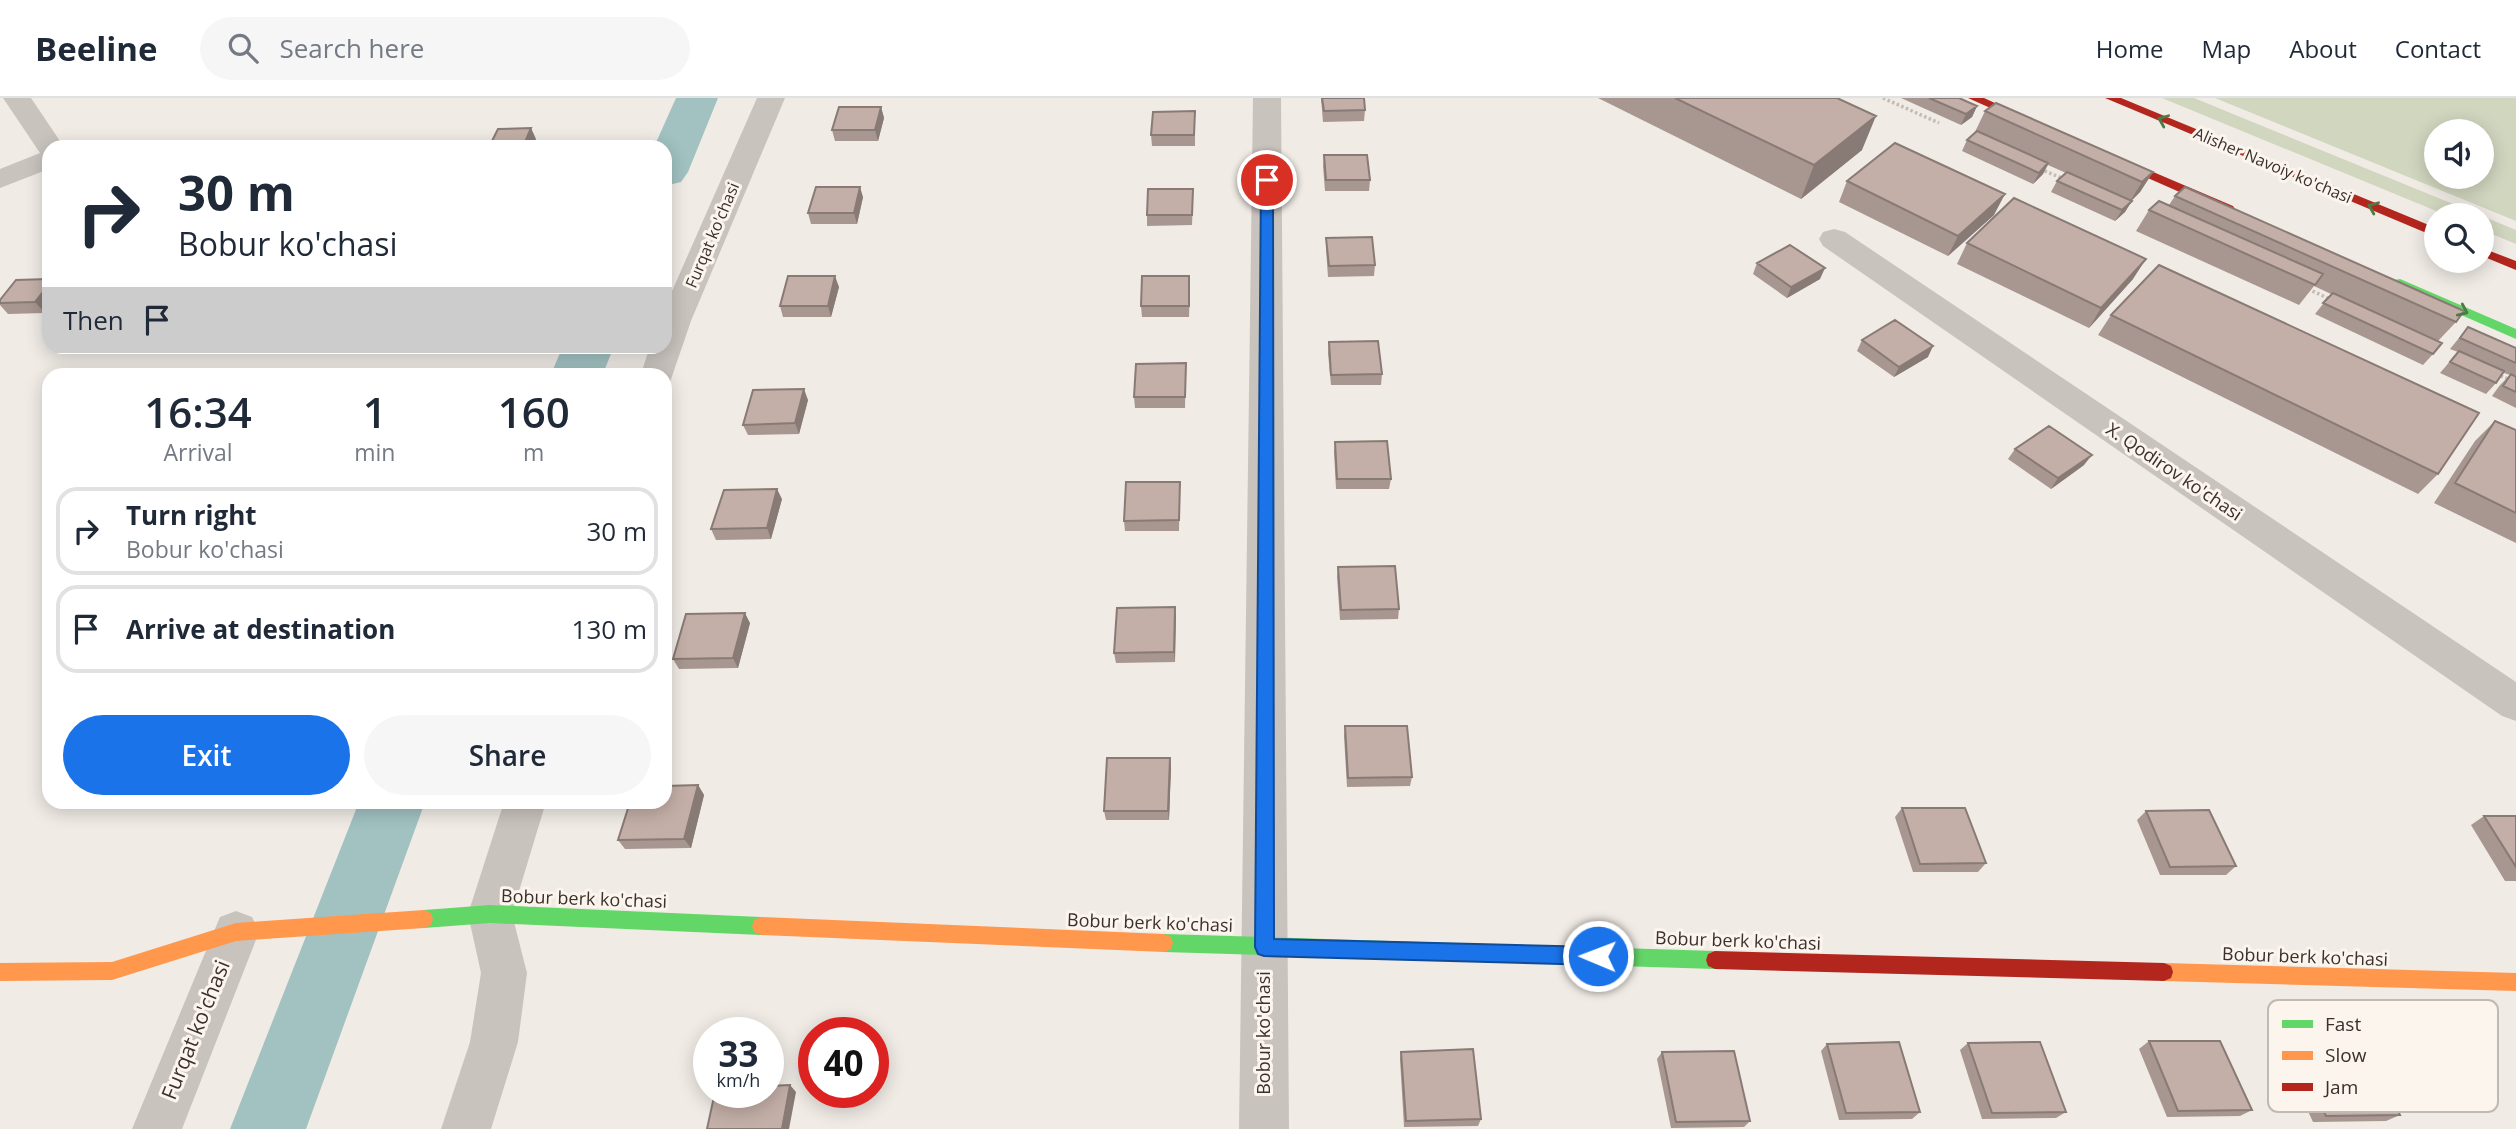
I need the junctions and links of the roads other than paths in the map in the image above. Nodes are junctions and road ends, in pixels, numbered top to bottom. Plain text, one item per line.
1 (17, 98) edge
2 (771, 98) edge
3 (1267, 98) edge
4 (1974, 98) edge
5 (2110, 98) edge
6 (2050, 131) edge
7 (45, 140) edge
8 (2087, 147) edge
9 (42, 162) edge
10 (0, 179) edge
11 (2239, 213) edge
12 (2424, 228) edge
13 (1834, 239) dead end
14 (2494, 257) edge
15 (2516, 266) edge
16 (2390, 279) edge
17 (672, 331) edge
18 (2516, 334) edge
19 (2516, 704) edge
20 (523, 809) edge
21 (490, 914) junction
22 (236, 932) junction
23 (1264, 947) junction
24 (0, 972) edge
25 (2516, 982) edge
26 (157, 1129) edge
27 (466, 1129) edge
28 (1264, 1129) edge

1 - 7 street
2 - 17 street, Furqat ko'chasi
3 - 23 street, Bobur ko'chasi
4 - 6 street
12 -> 5 street, Alisher Navoiy ko'chasi
8 - 11 street
9 - 10 street
13 - 19 street, X. Qodirov ko'chasi
14 - 15 street
16 -> 18 street
20 - 21 street
21 - 22 street, Bobur berk ko'chasi
21 - 23 street, Bobur berk ko'chasi
21 - 27 street
22 - 24 street, Bobur berk ko'chasi
22 - 26 street, Furqat ko'chasi
23 - 25 street, Bobur berk ko'chasi
23 - 28 street, Bobur ko'chasi

